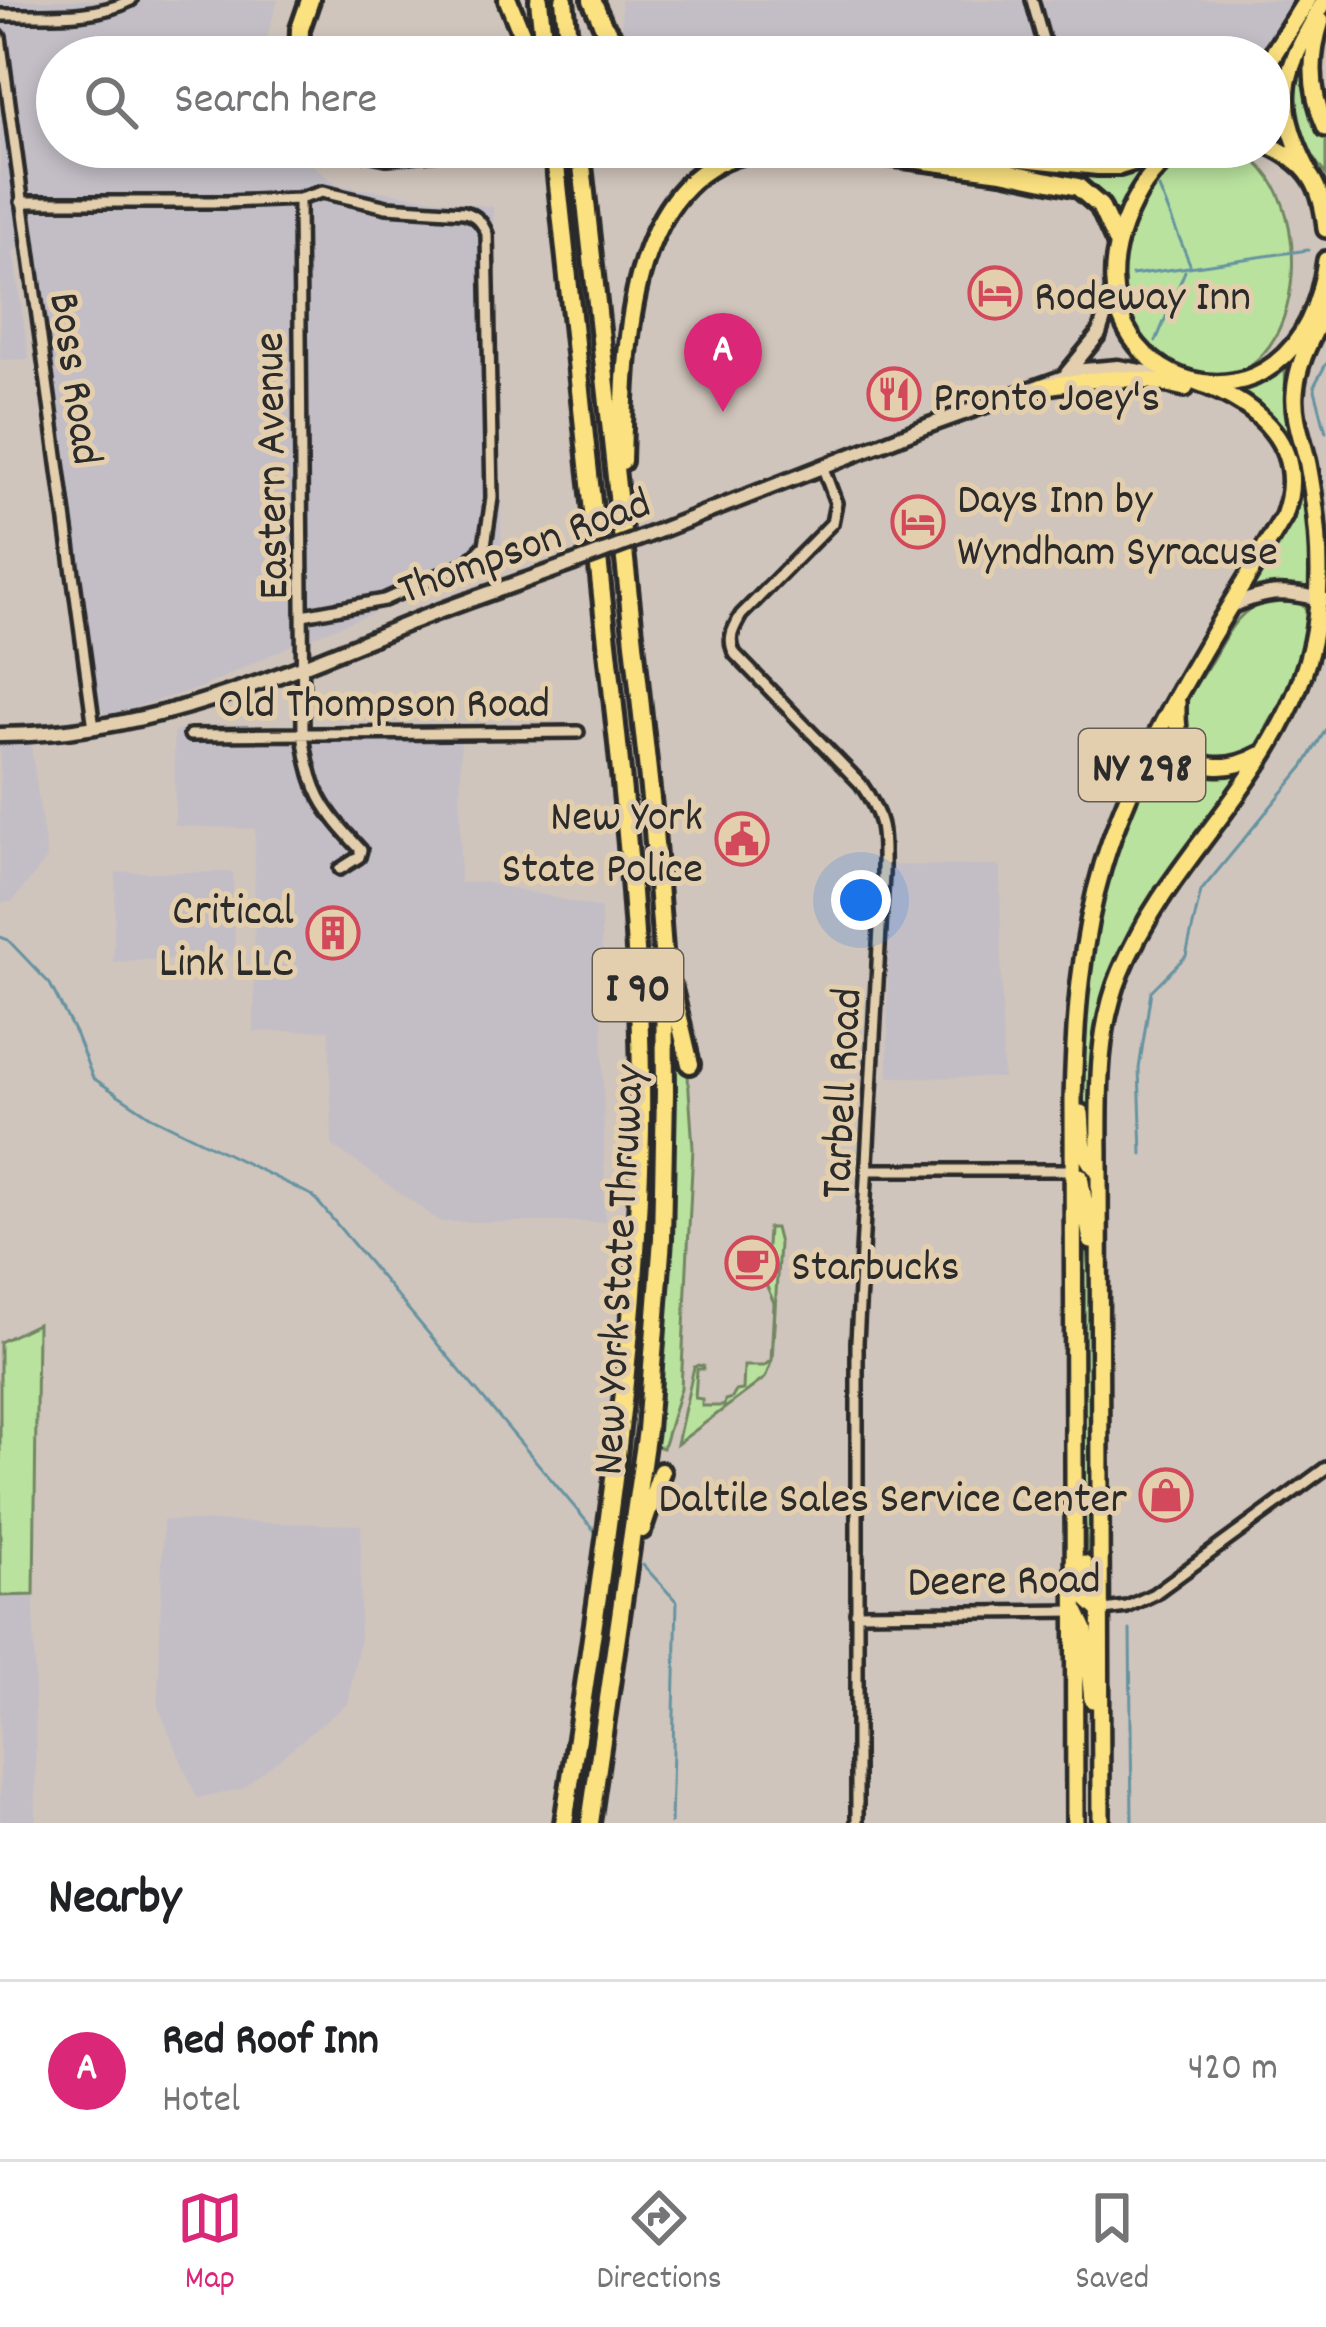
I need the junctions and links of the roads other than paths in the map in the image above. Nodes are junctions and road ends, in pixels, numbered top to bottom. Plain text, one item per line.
1 (131, 0) edge
2 (298, 0) edge
3 (310, 0) edge
4 (508, 0) edge
5 (539, 0) edge
6 (564, 0) edge
7 (592, 0) edge
8 (1032, 0) edge
9 (1307, 0) edge
10 (1325, 3) edge
11 (0, 15) edge
12 (288, 36) edge
13 (300, 36) edge
14 (523, 36) edge
15 (543, 36) edge
16 (568, 36) edge
17 (611, 36) edge
18 (1042, 36) edge
19 (1285, 36) edge
20 (1289, 36) edge
21 (0, 38) edge
22 (1290, 69) edge
23 (1326, 128) edge
24 (1290, 131) edge
25 (1290, 161) edge
26 (556, 168) edge
27 (582, 168) edge
28 (709, 168) edge
29 (979, 168) edge
30 (1156, 168) edge
31 (1316, 180) edge
32 (299, 199) junction
33 (21, 202) junction
34 (1326, 229) edge
35 (1117, 243) junction
36 (1326, 260) edge
37 (1114, 288) junction
38 (1326, 292) edge
39 (1321, 308) edge
40 (1300, 339) junction
41 (1176, 377) junction
42 (1062, 378) junction
43 (1198, 382) junction
44 (1042, 387) junction
45 (1246, 405) junction
46 (823, 468) junction
47 (1313, 496) junction
48 (620, 518) junction
49 (1322, 588) edge
50 (1231, 606) junction
51 (303, 615) junction
52 (1326, 644) edge
53 (303, 666) junction
54 (1305, 670) junction
55 (1177, 699) junction
56 (94, 728) junction
57 (578, 732) dead end
58 (303, 733) junction
59 (0, 735) edge
60 (190, 735) dead end
61 (1265, 753) junction
62 (340, 869) dead end
63 (662, 934) junction
64 (1074, 1044) junction
65 (690, 1064) dead end
66 (866, 1170) junction
67 (1073, 1170) junction
68 (1099, 1170) junction
69 (1099, 1295) junction
70 (1326, 1468) edge
71 (661, 1472) dead end
72 (1074, 1478) junction
73 (629, 1563) junction
74 (1075, 1611) junction
75 (1100, 1611) junction
76 (856, 1612) junction
77 (1101, 1751) junction
78 (564, 1823) edge
79 (590, 1823) edge
80 (856, 1823) edge
81 (1075, 1823) edge
82 (1101, 1823) edge

1 - 11 street
2 - 12 highway
3 - 13 highway
4 - 14 highway
5 - 15 highway
6 - 16 highway
7 - 17 highway
8 - 18 street
9 - 19 highway
9 - 20 main road
10 - 22 main road
10 - 23 main road
21 - 33 street, Boss Road
24 - 31 main road
25 - 31 main road
26 - 78 highway, New York State Thruway / I 90
27 - 48 highway, New York State Thruway / I 90
28 - 48 highway
29 - 35 highway
30 - 35 main road, NY 298
31 - 34 main road
32 - 33 street
32 - 51 street, Eastern Avenue
32 - 51 street
33 - 56 street, Boss Road
35 - 37 main road, NY 298
36 - 39 main road, NY 298
37 - 41 main road, NY 298
37 - 42 street, Thompson Road
38 - 39 main road
39 - 40 main road, NY 298
39 - 47 main road
40 - 43 main road
40 - 47 main road, NY 298
41 - 42 street, Thompson Road
41 - 43 main road, NY 298
42 - 44 street, Thompson Road
43 - 45 main road, NY 298
44 - 45 main road
44 - 46 street, Thompson Road
45 - 50 main road, NY 298
46 - 53 street, Thompson Road, bridge
46 - 66 street, Tarbell Road
47 - 49 main road, NY 298
48 - 63 highway, New York State Thruway / I 90
49 - 50 street
49 - 54 main road, NY 298
50 - 55 main road, NY 298
51 - 53 street, Eastern Avenue
52 - 54 main road
53 - 56 street, Thompson Road
53 - 58 street, Eastern Avenue
54 - 61 main road, NY 298
55 - 61 main road
55 - 64 main road, NY 298
56 - 59 street, Thompson Road
57 - 58 street, Old Thompson Road
58 - 60 street, Old Thompson Road
58 - 62 street, Eastern Avenue
61 - 68 main road, NY 298
63 - 65 highway
63 - 73 highway, New York State Thruway / I 90
64 - 67 main road, NY 298
64 - 68 main road
66 - 67 street
66 - 76 street, Tarbell Road
67 - 68 street
67 - 69 main road
67 - 72 main road, NY 298
68 - 69 main road, NY 298
69 - 75 main road, NY 298
70 - 75 street, Deere Road
71 - 73 highway
72 - 74 main road, NY 298
72 - 75 main road
73 - 79 highway, New York State Thruway / I 90
74 - 75 street, Deere Road
74 - 76 street, Deere Road
74 - 77 main road
74 - 81 main road, NY 298
75 - 77 main road, NY 298
76 - 80 street, Tarbell Road
77 - 82 main road, NY 298

